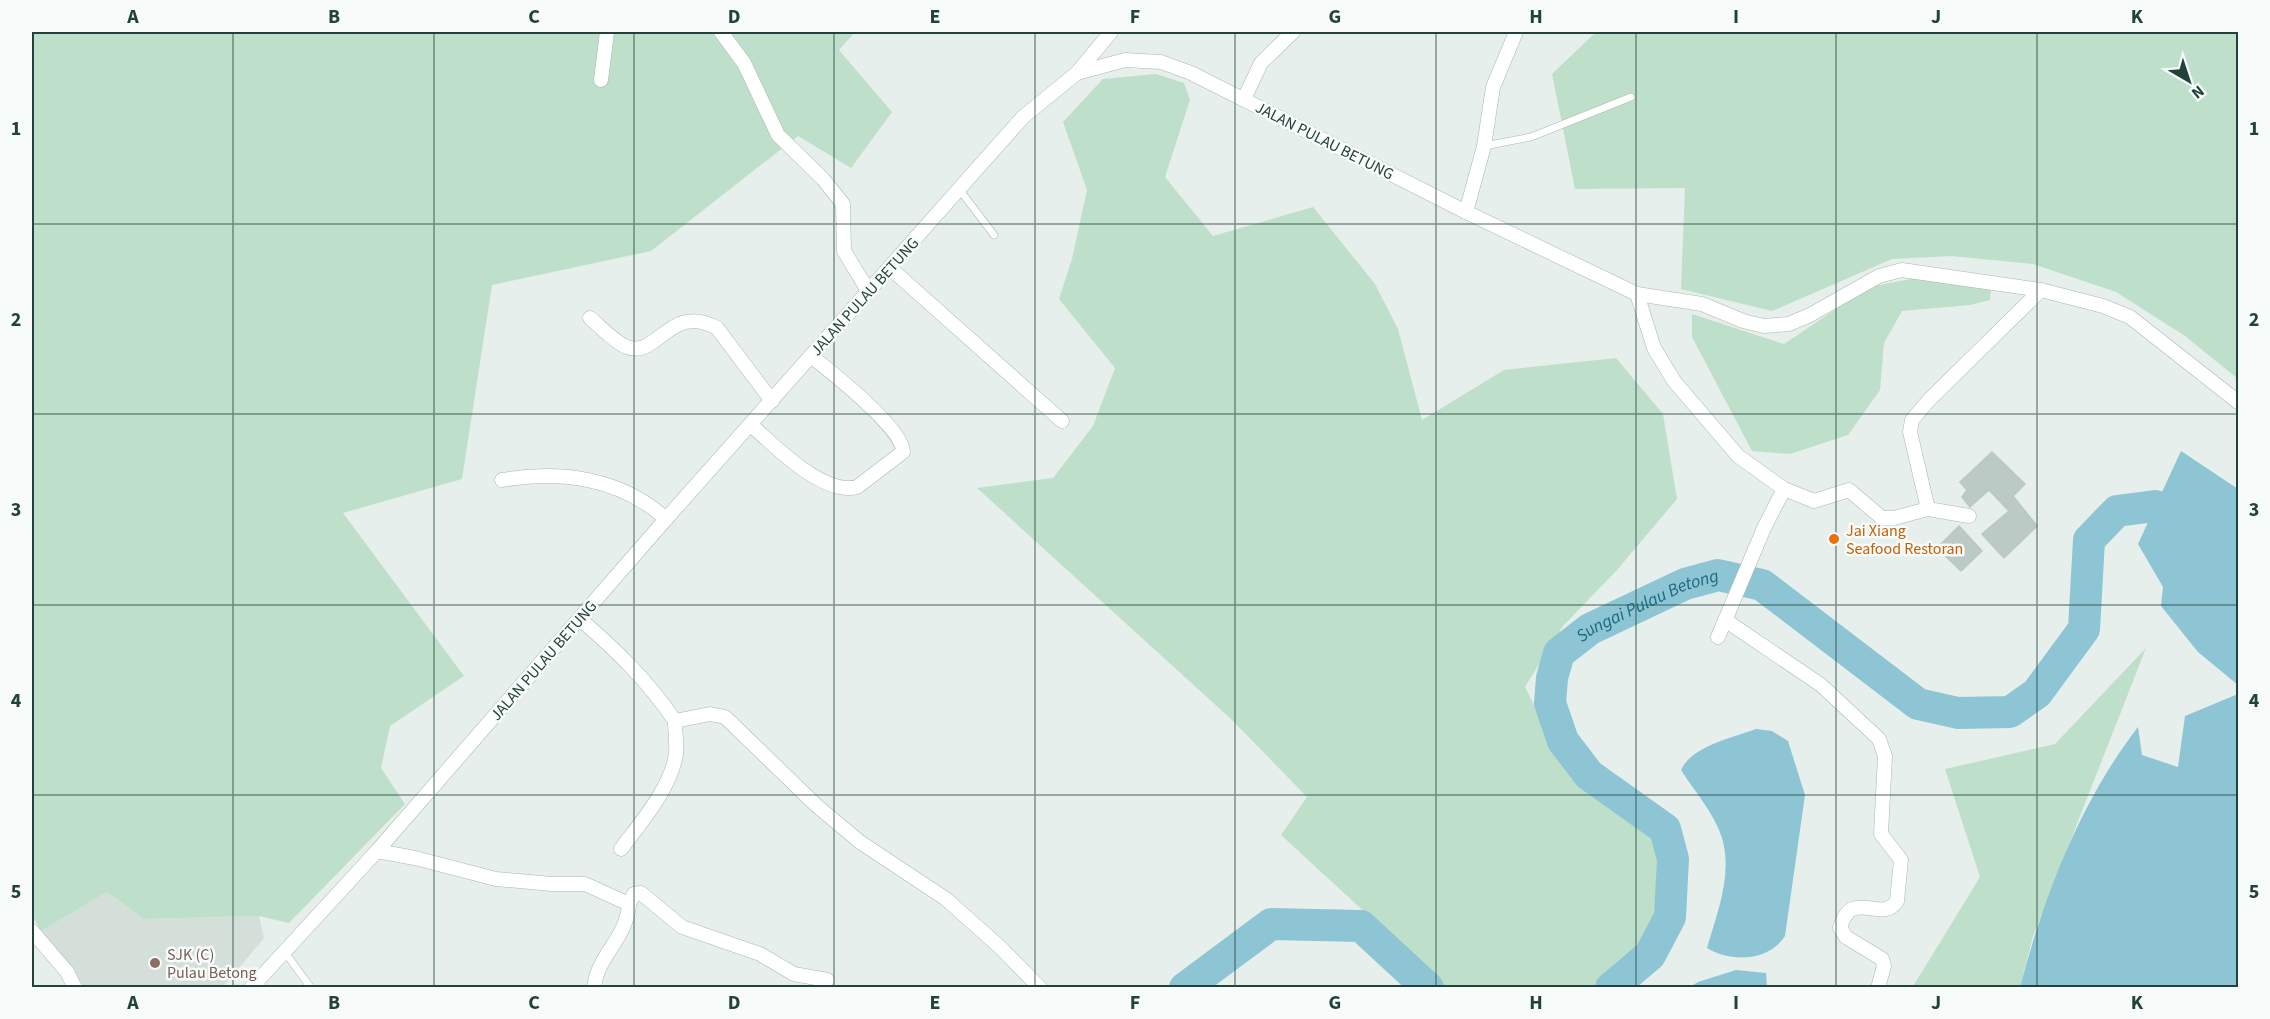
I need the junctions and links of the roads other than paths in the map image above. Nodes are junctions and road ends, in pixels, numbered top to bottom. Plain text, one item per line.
1 (607, 32) edge
2 (721, 32) edge
3 (1111, 32) edge
4 (1293, 32) edge
5 (1516, 32) edge
6 (1077, 73) junction
7 (601, 80) dead end
8 (1631, 97) dead end
9 (1244, 99) junction
10 (1484, 146) junction
11 (958, 189) junction
12 (1466, 212) junction
13 (994, 235) dead end
14 (890, 268) junction
15 (2041, 290) junction
16 (869, 292) junction
17 (1637, 294) junction
18 (590, 318) dead end
19 (811, 356) junction
20 (772, 401) junction
21 (2238, 402) edge
22 (1062, 421) dead end
23 (751, 425) junction
24 (502, 480) dead end
25 (1784, 489) junction
26 (1928, 509) junction
27 (1969, 516) dead end
28 (666, 519) junction
29 (1726, 617) junction
30 (580, 619) junction
31 (1718, 637) dead end
32 (675, 721) junction
33 (621, 849) dead end
34 (377, 851) junction
35 (629, 904) junction
36 (32, 932) edge
37 (284, 951) junction
38 (827, 980) dead end
39 (75, 987) edge
40 (251, 987) edge
41 (310, 987) edge
42 (594, 987) edge
43 (1040, 987) edge
44 (1878, 987) edge

1 - 7 street
2 - 16 street
3 - 6 street
4 - 9 street
5 - 10 street
6 - 9 street, JALAN PULAU BETUNG
6 - 11 street, JALAN PULAU BETUNG
8 - 10 lane
9 - 12 street, JALAN PULAU BETUNG
10 - 12 street
11 - 13 lane
11 - 14 street, JALAN PULAU BETUNG
12 - 17 street, JALAN PULAU BETUNG
14 - 16 street, JALAN PULAU BETUNG
14 - 22 street
15 - 17 street, JALAN PULAU BETUNG
15 - 21 street, JALAN PULAU BETUNG
15 - 26 street
16 - 19 street, JALAN PULAU BETUNG
17 - 25 street
18 - 20 street
19 - 20 street, JALAN PULAU BETUNG
19 - 23 street
20 - 23 street, JALAN PULAU BETUNG
23 - 28 street, JALAN PULAU BETUNG
24 - 28 street
25 - 26 street
25 - 29 street
26 - 27 street
28 - 30 street, JALAN PULAU BETUNG
29 - 31 street
29 - 44 street
30 - 32 street
30 - 34 street, JALAN PULAU BETUNG
32 - 33 street
32 - 43 street
34 - 35 street
34 - 37 street, JALAN PULAU BETUNG
35 - 38 street
35 - 42 street
36 - 39 street
37 - 40 street, JALAN PULAU BETUNG
37 - 41 lane

